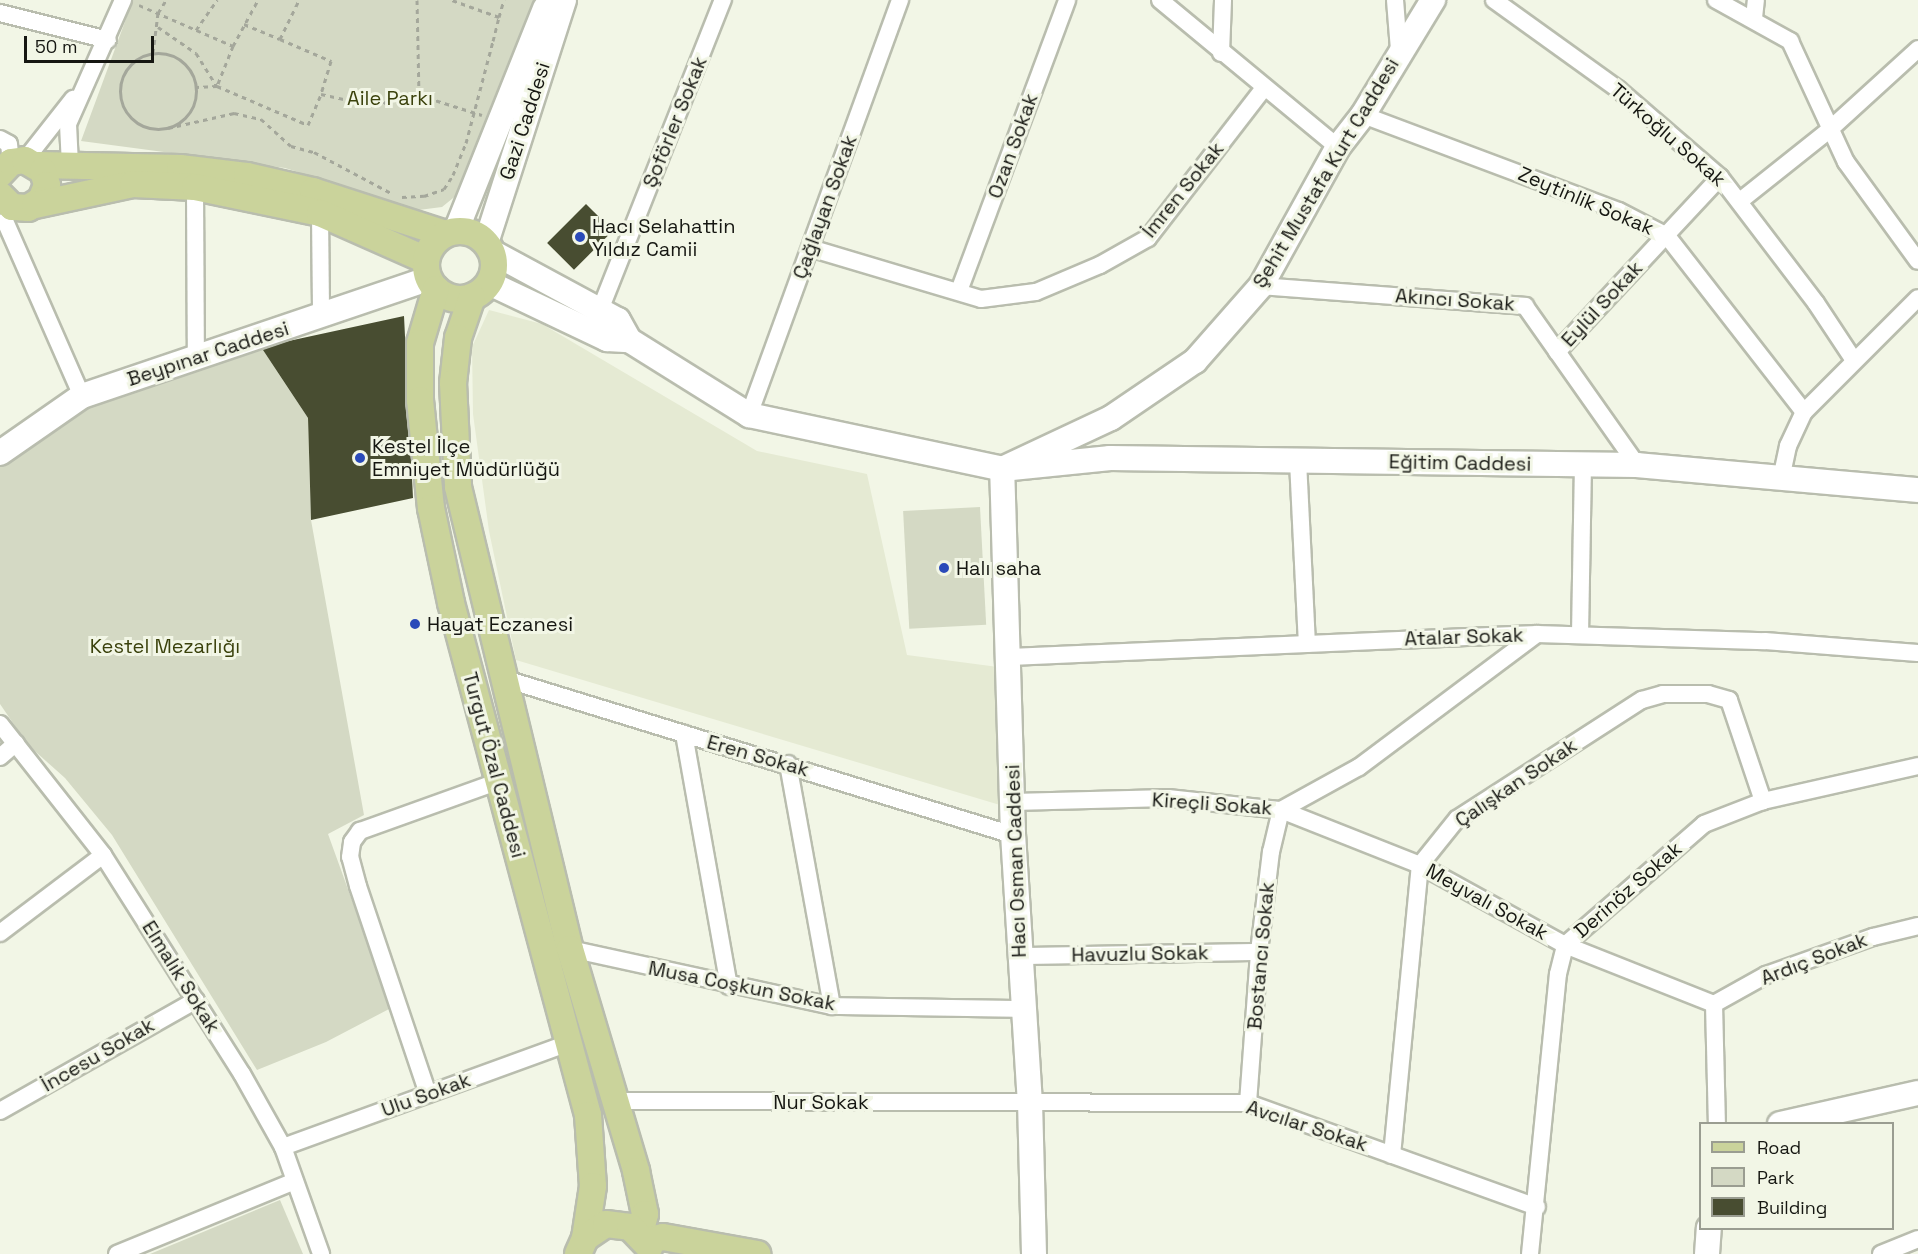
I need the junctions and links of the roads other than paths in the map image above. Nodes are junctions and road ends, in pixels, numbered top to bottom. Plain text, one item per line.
1 (548, 0) edge
2 (564, 0) edge
3 (723, 0) edge
4 (900, 0) edge
5 (1067, 0) edge
6 (1160, 0) edge
7 (1223, 0) edge
8 (1395, 0) edge
9 (1433, 0) edge
10 (1494, 0) edge
11 (1716, 0) edge
12 (1756, 0) edge
13 (130, 2) edge
14 (0, 13) edge
15 (1754, 18) junction
16 (108, 40) junction
17 (1918, 49) edge
18 (1399, 50) junction
19 (1221, 53) junction
20 (86, 86) junction
21 (1264, 88) junction
22 (1363, 115) junction
23 (1828, 131) junction
24 (0, 139) edge
25 (1338, 147) junction
26 (18, 165) edge
27 (70, 165) junction
28 (1720, 177) junction
29 (195, 187) junction
30 (0, 195) edge
31 (1740, 201) junction
32 (32, 207) junction
33 (320, 213) junction
34 (3, 223) edge
35 (451, 233) junction
36 (1667, 236) junction
37 (489, 248) junction
38 (810, 248) junction
39 (1918, 261) edge
40 (430, 276) junction
41 (1262, 286) junction
42 (481, 290) junction
43 (959, 291) junction
44 (1918, 298) edge
45 (600, 310) junction
46 (321, 317) junction
47 (629, 340) junction
48 (1557, 352) junction
49 (196, 357) junction
50 (1853, 359) junction
51 (82, 396) junction
52 (1804, 412) junction
53 (750, 415) junction
54 (0, 453) edge
55 (1298, 460) junction
56 (1583, 465) junction
57 (1637, 465) junction
58 (1002, 469) junction
59 (1781, 479) junction
60 (1918, 490) edge
61 (1537, 634) junction
62 (1580, 635) junction
63 (1307, 644) junction
64 (1918, 653) edge
65 (1010, 657) junction
66 (502, 678) junction
67 (0, 724) edge
68 (684, 734) junction
69 (16, 742) junction
70 (0, 756) edge
71 (788, 764) junction
72 (1918, 766) edge
73 (500, 781) junction
74 (1763, 801) junction
75 (1013, 802) junction
76 (1281, 810) junction
77 (1013, 835) junction
78 (103, 855) junction
79 (1420, 865) junction
80 (1918, 926) edge
81 (0, 933) edge
82 (1565, 945) junction
83 (570, 950) junction
84 (1259, 952) junction
85 (1020, 956) junction
86 (729, 986) junction
87 (196, 1000) junction
88 (1714, 1004) junction
89 (832, 1006) junction
90 (1023, 1009) junction
91 (570, 1043) junction
92 (1918, 1093) edge
93 (428, 1094) junction
94 (612, 1101) junction
95 (1030, 1104) junction
96 (1248, 1104) junction
97 (0, 1111) edge
98 (1717, 1122) edge
99 (1789, 1122) edge
100 (283, 1147) junction
101 (1392, 1155) junction
102 (295, 1181) junction
103 (1537, 1208) junction
104 (1709, 1230) edge
105 (1918, 1239) edge
106 (646, 1243) edge
107 (578, 1248) edge
108 (117, 1254) edge
109 (321, 1254) edge
110 (757, 1254) edge
111 (1034, 1254) edge
112 (1530, 1254) edge
113 (1707, 1254) edge
114 (1881, 1254) edge

1 - 35 main road, Gazi Caddesi
2 - 37 main road, Gazi Caddesi
3 - 45 street, Şoförler Sokak
4 - 38 street, Çağlayan Sokak
5 - 43 street, Ozan Sokak
6 - 19 street
7 - 19 street
8 - 18 street
9 - 18 main road, Şehit Mustafa Kurt Caddesi
10 - 28 street, Türkoğlu Sokak
11 - 15 street
12 - 15 street
13 - 16 street
14 - 16 street
15 - 23 street
16 - 20 street
17 - 23 street
18 - 22 main road, Şehit Mustafa Kurt Caddesi
19 - 21 street
20 - 26 street
20 - 27 street
21 - 25 street
21 - 43 street, İmren Sokak
22 - 25 main road, Şehit Mustafa Kurt Caddesi
22 - 36 street, Zeytinlik Sokak
23 - 31 street
23 - 39 street
24 - 26 street
25 - 41 main road, Şehit Mustafa Kurt Caddesi
26 - 27 main road
26 - 32 main road
27 - 35 main road
28 - 31 street, Türkoğlu Sokak
28 - 36 street, Eylül Sokak
29 - 32 main road
29 - 33 main road
29 - 49 street
30 - 32 main road
31 - 50 street, Türkoğlu Sokak
32 - 34 main road
33 - 40 main road
33 - 46 street
34 - 51 street
35 - 37 main road
35 - 40 main road
36 - 48 street, Eylül Sokak
36 - 52 street, Zeytinlik Sokak
37 - 42 main road
37 - 45 main road
38 - 43 street, İmren Sokak
38 - 53 street, Çağlayan Sokak
40 - 42 main road
40 - 46 main road, Beypınar Caddesi
40 - 73 main road, Turgut Özal Caddesi
41 - 48 street, Akıncı Sokak
41 - 58 main road, Şehit Mustafa Kurt Caddesi
42 - 47 main road
42 - 66 main road, Turgut Özal Caddesi
44 - 50 street
45 - 47 main road
46 - 49 main road, Beypınar Caddesi
47 - 53 main road
48 - 57 street, Akıncı Sokak
49 - 51 main road, Beypınar Caddesi
50 - 52 street
51 - 54 main road, Beypınar Caddesi
52 - 59 street
53 - 58 main road
55 - 56 main road, Eğitim Caddesi
55 - 58 main road, Eğitim Caddesi
55 - 63 street
56 - 57 main road, Eğitim Caddesi
56 - 62 street
57 - 59 main road, Eğitim Caddesi
58 - 65 main road, Hacı Osman Caddesi
59 - 60 main road, Eğitim Caddesi
61 - 62 street, Atalar Sokak
61 - 63 street, Atalar Sokak
61 - 76 street, Kireçli Sokak
62 - 64 street, Atalar Sokak
63 - 65 street, Atalar Sokak
65 - 75 main road, Hacı Osman Caddesi
66 - 68 street, Eren Sokak
66 - 83 main road, Turgut Özal Caddesi
67 - 69 street, Elmalık Sokak
68 - 71 street, Eren Sokak
68 - 86 street
69 - 70 street
69 - 78 street, Elmalık Sokak
71 - 77 street, Eren Sokak
71 - 89 street
72 - 74 street, Derinöz Sokak
73 - 91 main road, Turgut Özal Caddesi
73 - 93 street
74 - 79 street, Çalışkan Sokak
74 - 82 street, Derinöz Sokak
75 - 76 street, Kireçli Sokak
75 - 77 main road, Hacı Osman Caddesi
76 - 79 street, Meyvalı Sokak
76 - 84 street, Bostancı Sokak
77 - 85 main road, Hacı Osman Caddesi
78 - 81 street
78 - 87 street, Elmalık Sokak
79 - 82 street, Meyvalı Sokak
79 - 101 street
80 - 88 street, Ardıç Sokak
82 - 88 street, Meyvalı Sokak
82 - 103 street, Derinöz Sokak
83 - 86 street, Musa Coşkun Sokak
83 - 94 main road, Turgut Özal Caddesi
84 - 85 street, Havuzlu Sokak
84 - 96 street, Bostancı Sokak
85 - 90 main road, Hacı Osman Caddesi
86 - 89 street, Musa Coşkun Sokak
87 - 97 street, İncesu Sokak
87 - 100 street, Elmalık Sokak
88 - 98 street
89 - 90 street, Musa Coşkun Sokak
90 - 95 main road, Hacı Osman Caddesi
91 - 93 street, Ulu Sokak
91 - 107 main road, Turgut Özal Caddesi
92 - 99 main road
93 - 100 street, Ulu Sokak
94 - 95 street, Nur Sokak
94 - 106 main road, Turgut Özal Caddesi
95 - 96 street, Avcılar Sokak
95 - 111 main road, Hacı Osman Caddesi
96 - 101 street, Avcılar Sokak
100 - 102 street, Elmalık Sokak
101 - 103 street, Avcılar Sokak
102 - 108 street
102 - 109 street, Elmalık Sokak
103 - 112 street, Derinöz Sokak
104 - 113 main road
105 - 114 street
106 - 107 main road
106 - 110 main road

